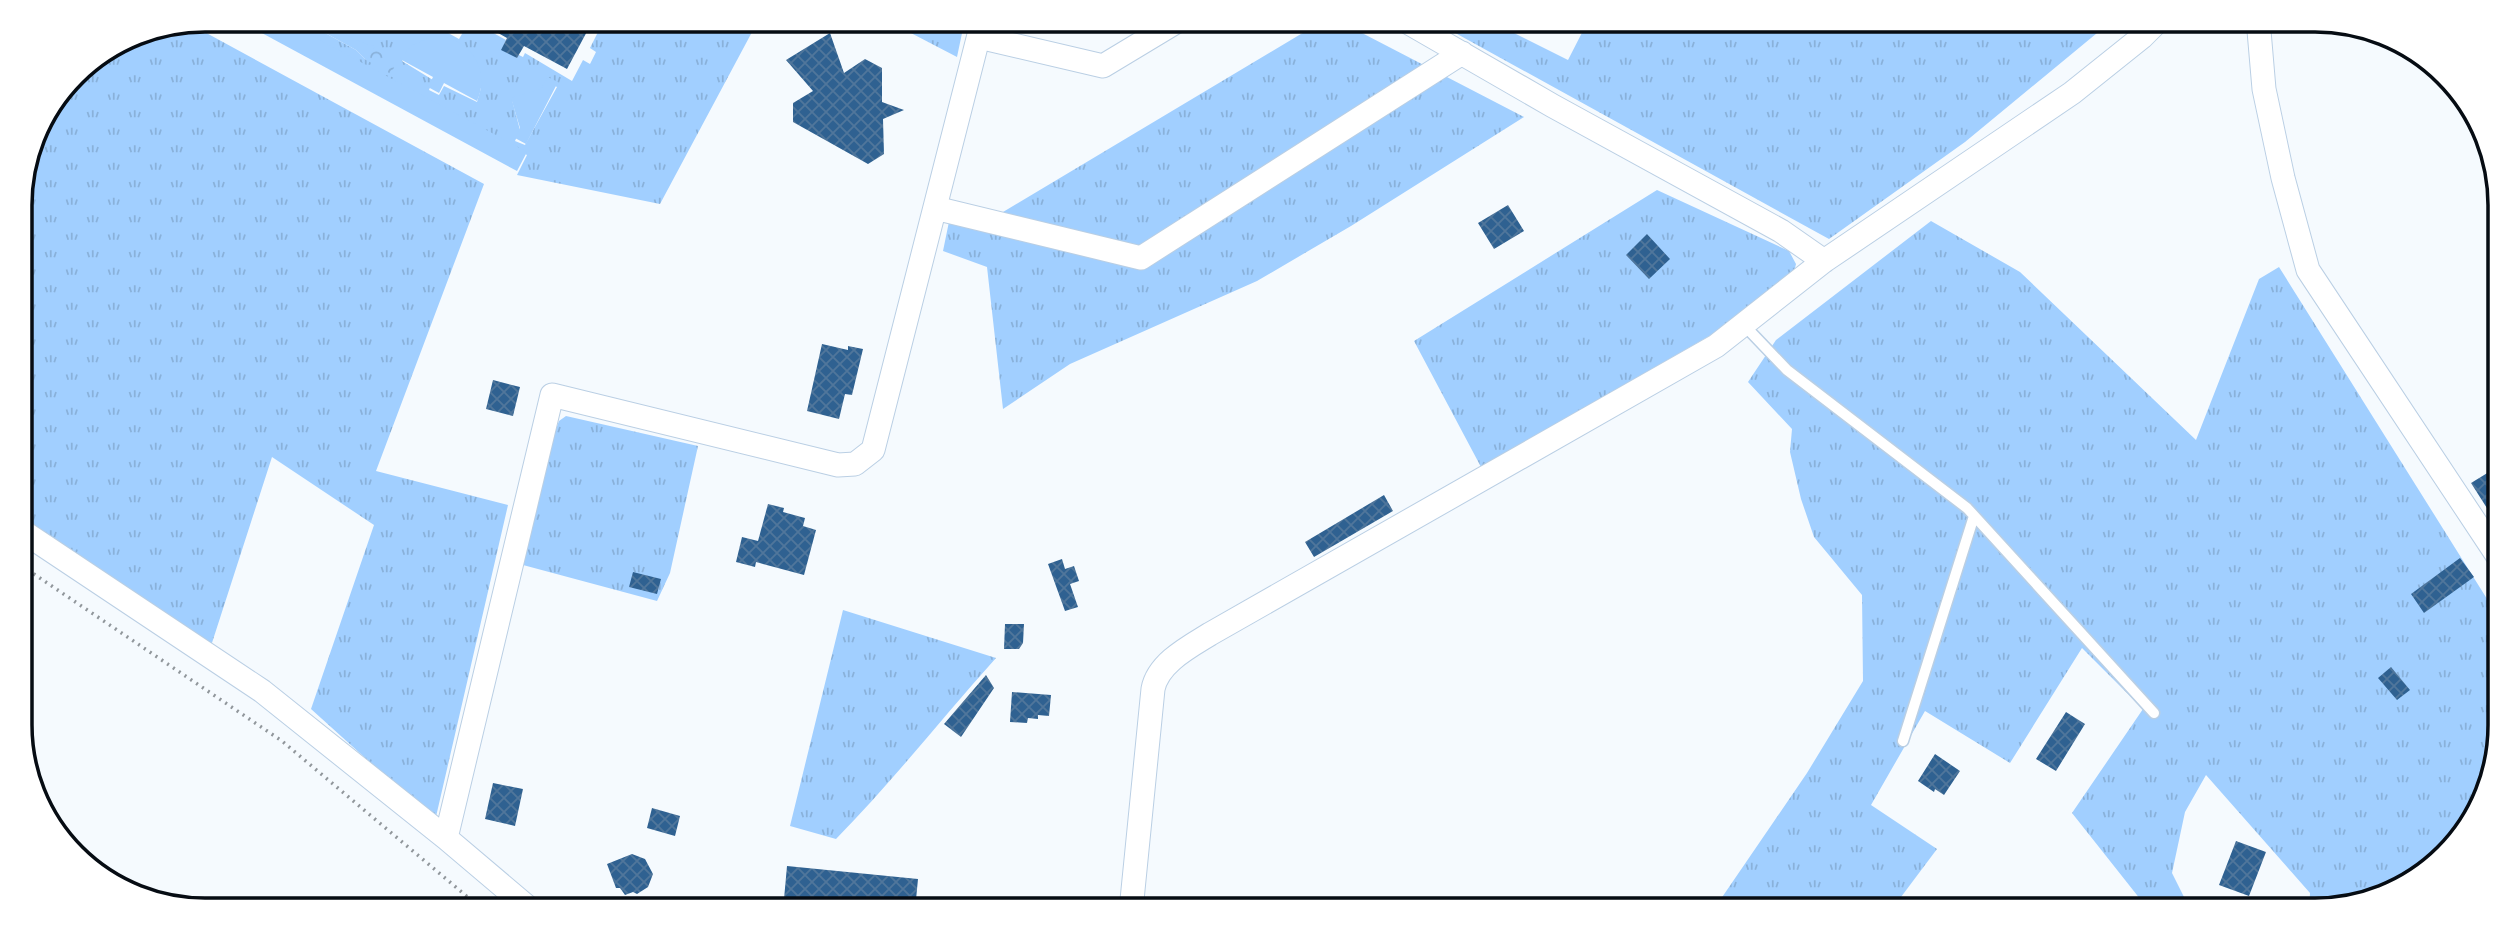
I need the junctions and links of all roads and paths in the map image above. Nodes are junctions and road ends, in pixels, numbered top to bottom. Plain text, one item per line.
1 (980, 32) edge
2 (994, 32) edge
3 (1159, 32) edge
4 (1425, 32) edge
5 (2147, 32) edge
6 (2259, 32) edge
7 (1462, 53) junction
8 (935, 208) junction
9 (1824, 261) junction
10 (1743, 324) junction
11 (1974, 516) junction
12 (32, 538) edge
13 (2488, 541) edge
14 (32, 572) edge
15 (2154, 713) dead end
16 (1903, 741) dead end
17 (446, 838) junction
18 (469, 898) edge
19 (517, 898) edge
20 (1132, 898) edge

1 - 8 street
2 - 3 street
4 - 7 street
5 - 9 street
6 - 13 street
7 - 8 street
7 - 9 street
8 - 17 street
9 - 10 street
10 - 11 lane
10 - 20 street
11 - 15 lane
11 - 16 lane
12 - 17 street
14 - 18 path
17 - 19 street

